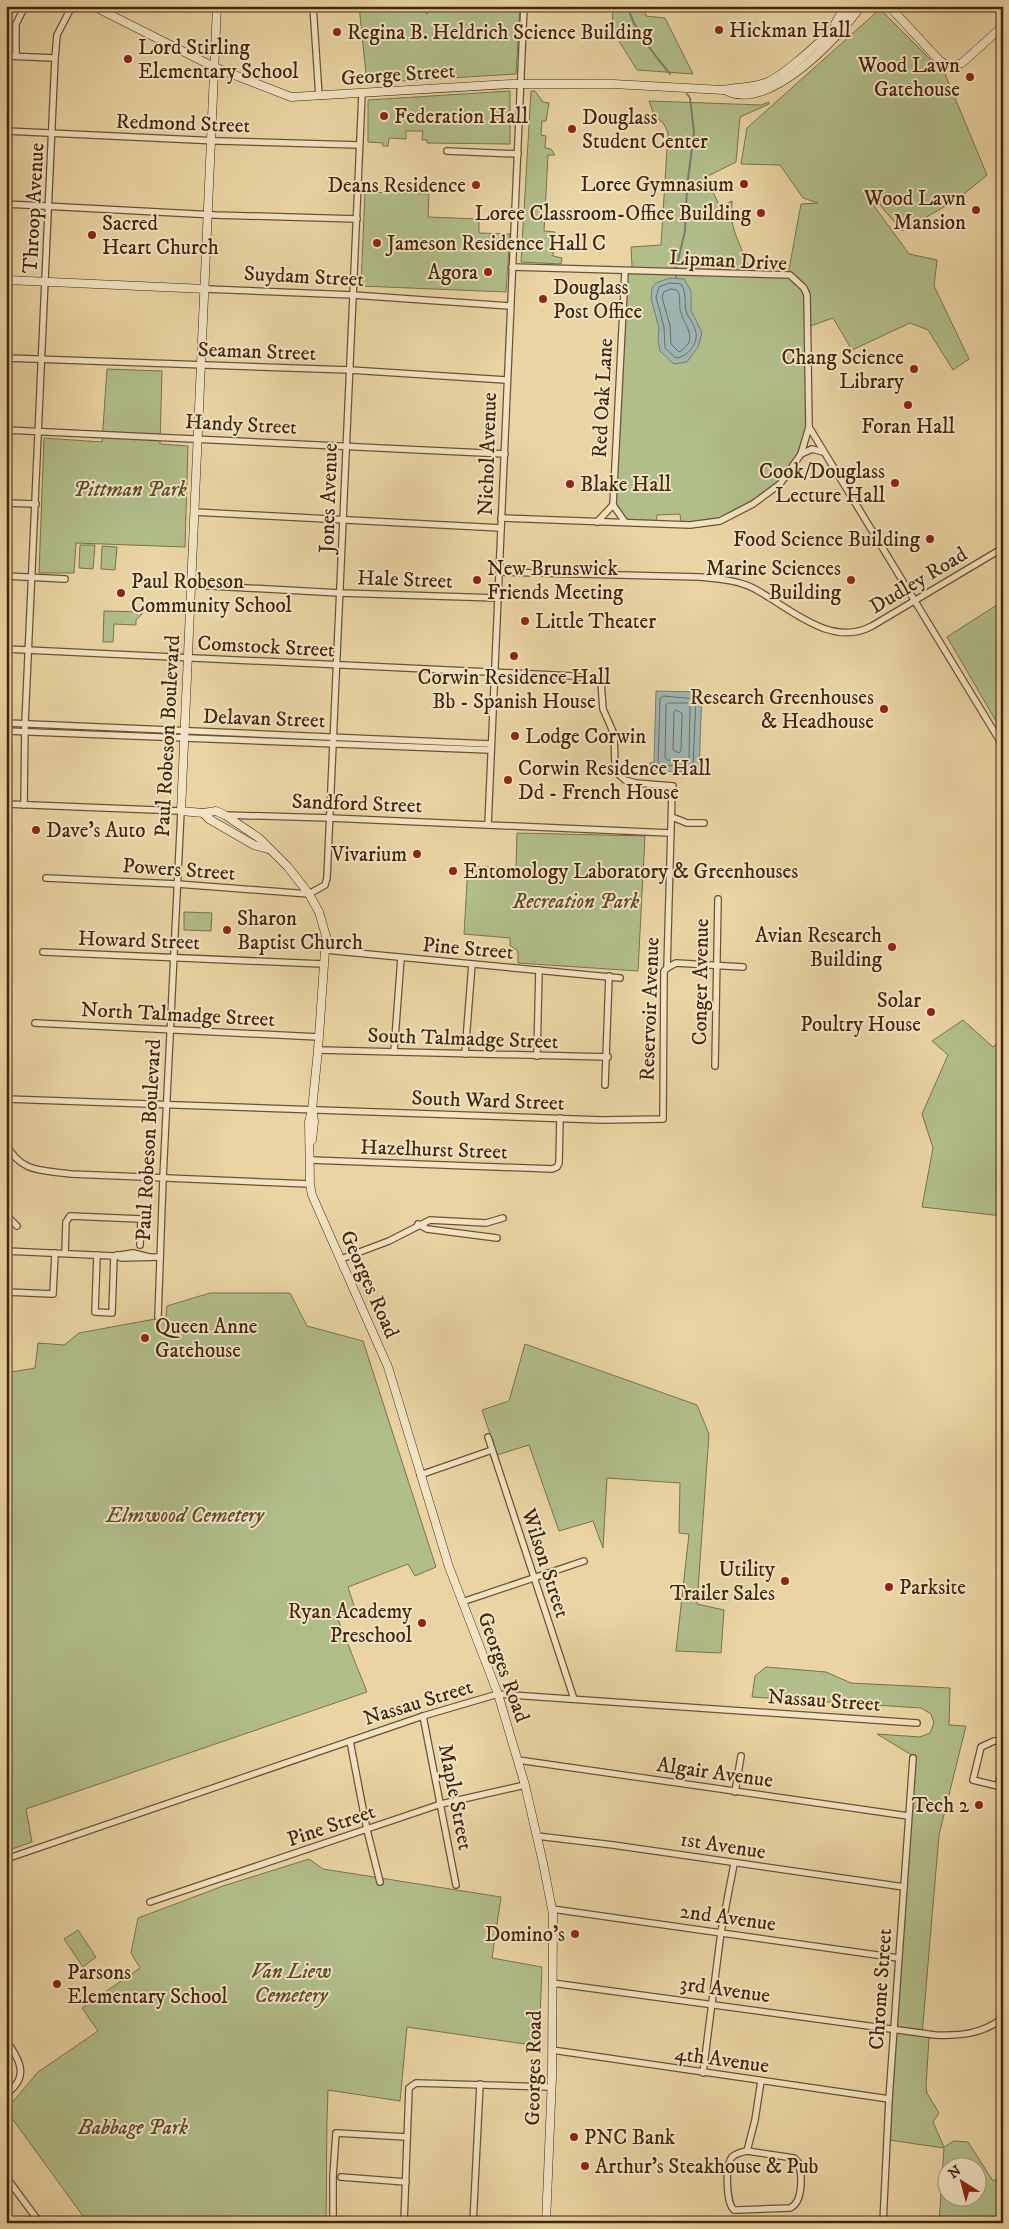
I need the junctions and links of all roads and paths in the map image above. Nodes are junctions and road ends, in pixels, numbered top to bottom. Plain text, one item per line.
1 (25, 6) edge
2 (72, 6) edge
3 (93, 6) edge
4 (217, 6) edge
5 (313, 6) edge
6 (524, 6) edge
7 (845, 6) edge
8 (853, 6) edge
9 (861, 6) edge
10 (888, 6) edge
11 (1003, 26) edge
12 (829, 32) junction
13 (6, 56) edge
14 (16, 56) junction
15 (55, 58) junction
16 (214, 67) junction
17 (521, 85) junction
18 (725, 90) junction
19 (362, 94) junction
20 (319, 96) junction
21 (6, 131) edge
22 (53, 133) junction
23 (211, 141) junction
24 (359, 145) junction
25 (447, 151) dead end
26 (518, 154) junction
27 (6, 204) edge
28 (50, 206) junction
29 (208, 214) junction
30 (357, 219) junction
31 (512, 267) junction
32 (625, 271) junction
33 (6, 280) edge
34 (46, 282) junction
35 (206, 289) junction
36 (353, 296) junction
37 (510, 306) junction
38 (6, 358) edge
39 (42, 359) junction
40 (202, 366) junction
41 (350, 370) junction
42 (506, 380) junction
43 (809, 428) junction
44 (6, 430) edge
45 (39, 431) junction
46 (198, 438) junction
47 (346, 445) junction
48 (823, 452) junction
49 (505, 454) junction
50 (801, 454) junction
51 (6, 503) edge
52 (36, 504) junction
53 (613, 505) junction
54 (194, 512) junction
55 (502, 518) junction
56 (343, 520) junction
57 (597, 522) junction
58 (625, 522) junction
59 (501, 528) junction
60 (1003, 548) edge
61 (499, 572) junction
62 (6, 576) edge
63 (33, 577) junction
64 (65, 579) dead end
65 (192, 585) junction
66 (340, 593) junction
67 (498, 598) junction
68 (915, 601) junction
69 (6, 649) edge
70 (29, 650) junction
71 (188, 658) junction
72 (336, 666) junction
73 (495, 672) junction
74 (6, 723) edge
75 (25, 723) junction
76 (102, 727) junction
77 (6, 731) edge
78 (25, 732) junction
79 (184, 735) junction
80 (101, 736) junction
81 (334, 737) junction
82 (334, 746) junction
83 (1003, 746) edge
84 (490, 747) junction
85 (672, 789) joint
86 (6, 804) edge
87 (24, 805) junction
88 (181, 811) junction
89 (203, 813) junction
90 (672, 814) junction
91 (225, 815) junction
92 (330, 818) junction
93 (704, 823) dead end
94 (488, 825) junction
95 (670, 833) junction
96 (268, 849) junction
97 (46, 878) dead end
98 (177, 884) junction
99 (309, 894) junction
100 (718, 899) dead end
101 (325, 950) junction
102 (43, 952) dead end
103 (174, 957) junction
104 (401, 958) junction
105 (322, 964) junction
106 (472, 964) junction
107 (716, 964) junction
108 (744, 967) dead end
109 (667, 968) junction
110 (539, 970) junction
111 (609, 976) junction
112 (620, 978) dead end
113 (35, 1023) dead end
114 (170, 1031) junction
115 (319, 1037) junction
116 (318, 1050) junction
117 (394, 1052) junction
118 (465, 1054) junction
119 (537, 1056) junction
120 (608, 1057) junction
121 (715, 1066) dead end
122 (605, 1085) dead end
123 (6, 1099) edge
124 (167, 1105) junction
125 (312, 1110) junction
126 (560, 1118) junction
127 (663, 1119) joint
128 (6, 1144) edge
129 (310, 1160) junction
130 (163, 1178) junction
131 (310, 1184) junction
132 (6, 1215) edge
133 (503, 1218) dead end
134 (418, 1224) junction
135 (17, 1226) dead end
136 (497, 1238) dead end
137 (140, 1245) dead end
138 (6, 1251) edge
139 (55, 1253) junction
140 (65, 1253) junction
141 (97, 1255) junction
142 (116, 1255) junction
143 (160, 1258) junction
144 (341, 1259) junction
145 (6, 1292) edge
146 (158, 1317) dead end
147 (488, 1437) dead end
148 (492, 1450) junction
149 (420, 1475) junction
150 (584, 1561) dead end
151 (534, 1578) junction
152 (462, 1602) junction
153 (498, 1694) junction
154 (574, 1700) junction
155 (422, 1716) junction
156 (918, 1723) dead end
157 (350, 1741) junction
158 (1003, 1741) edge
159 (741, 1756) dead end
160 (913, 1758) dead end
161 (518, 1760) junction
162 (1003, 1766) edge
163 (525, 1785) junction
164 (735, 1792) junction
165 (441, 1804) junction
166 (908, 1816) junction
167 (367, 1830) junction
168 (537, 1836) junction
169 (6, 1859) edge
170 (734, 1864) junction
171 (380, 1882) dead end
172 (456, 1885) dead end
173 (904, 1887) junction
174 (150, 1902) dead end
175 (552, 1908) junction
176 (721, 1932) junction
177 (898, 1958) junction
178 (552, 1983) junction
179 (713, 2004) junction
180 (1003, 2018) edge
181 (894, 2030) junction
182 (6, 2040) edge
183 (552, 2050) junction
184 (703, 2073) junction
185 (761, 2082) junction
186 (480, 2084) junction
187 (551, 2086) junction
188 (6, 2094) edge
189 (889, 2098) junction
190 (407, 2137) junction
191 (747, 2151) junction
192 (6, 2177) edge
193 (341, 2177) dead end
194 (406, 2182) junction
195 (40, 2223) edge
196 (333, 2223) edge
197 (404, 2223) edge
198 (474, 2223) edge
199 (546, 2223) edge
200 (883, 2223) edge

1 - 14 street
2 - 15 street, Throop Avenue
3 - 16 street, George Street
4 - 16 street, Paul Robeson Boulevard
5 - 20 street
6 - 17 street, Nichol Avenue
7 - 12 street
8 - 12 street, George Street
9 - 18 street, George Street
10 - 11 street
12 - 18 street, George Street
13 - 14 street
14 - 15 street
15 - 22 street, Throop Avenue
16 - 20 street, George Street
16 - 23 street, Paul Robeson Boulevard
17 - 18 street, George Street
17 - 19 street, George Street
17 - 26 street, Nichol Avenue
19 - 20 street, George Street
19 - 24 street, Jones Avenue
21 - 22 street, Redmond Street
22 - 23 street, Redmond Street
22 - 28 street, Throop Avenue
23 - 24 street, Redmond Street
23 - 29 street, Paul Robeson Boulevard
24 - 30 street, Jones Avenue
25 - 26 street
26 - 31 street, Nichol Avenue
27 - 28 street
28 - 29 street
28 - 34 street, Throop Avenue
29 - 30 street
29 - 35 street, Paul Robeson Boulevard
30 - 36 street, Jones Avenue
31 - 32 street, Lipman Drive
31 - 37 street, Nichol Avenue
32 - 43 street, Lipman Drive
32 - 53 street, Red Oak Lane
33 - 34 street, Suydam Street
34 - 35 street, Suydam Street
34 - 39 street, Throop Avenue
35 - 36 street, Suydam Street
35 - 40 street, Paul Robeson Boulevard
36 - 37 street, Suydam Street
36 - 41 street, Jones Avenue
37 - 42 street, Nichol Avenue
38 - 39 street, Seaman Street
39 - 40 street, Seaman Street
39 - 45 street, Throop Avenue
40 - 41 street, Seaman Street
40 - 46 street, Paul Robeson Boulevard
41 - 42 street, Seaman Street
41 - 47 street, Jones Avenue
42 - 49 street, Nichol Avenue
43 - 48 street
43 - 50 street, Lipman Drive
44 - 45 street, Handy Street
45 - 46 street, Handy Street
45 - 52 street, Throop Avenue
46 - 47 street, Handy Street
46 - 54 street, Paul Robeson Boulevard
47 - 49 street, Handy Street
47 - 56 street, Jones Avenue
48 - 50 street
48 - 68 street
49 - 55 street, Nichol Avenue
50 - 58 street, Lipman Drive
51 - 52 street
52 - 63 street, Throop Avenue
53 - 57 street
53 - 58 street
54 - 56 street
54 - 65 street, Paul Robeson Boulevard
55 - 57 street, Lipman Drive
55 - 59 street, Nichol Avenue
56 - 59 street
56 - 66 street, Jones Avenue
57 - 58 street, Lipman Drive
59 - 61 street, Nichol Avenue
60 - 68 street, Dudley Road
61 - 67 street, Nichol Avenue
61 - 68 street, Dudley Road
62 - 63 street
63 - 64 street
63 - 70 street, Throop Avenue
65 - 66 street, Hale Street
65 - 71 street, Paul Robeson Boulevard
66 - 67 street, Hale Street
66 - 72 street, Jones Avenue
67 - 73 street, Nichol Avenue
68 - 83 street
69 - 70 street, Comstock Street
70 - 71 street, Comstock Street
70 - 75 street, Throop Avenue
71 - 72 street, Comstock Street
71 - 79 street, Paul Robeson Boulevard
72 - 73 street, Comstock Street
72 - 81 street, Jones Avenue
73 - 84 street, Nichol Avenue
73 - 85 street, Comstock Street
74 - 75 street, Delavan Street
75 - 76 street, Delavan Street
75 - 78 street, Throop Avenue
76 - 79 street, Delavan Street
76 - 80 street
77 - 78 street, Delavan Street
78 - 80 street, Delavan Street
78 - 87 street, Throop Avenue
79 - 80 street, Delavan Street
79 - 81 street, Delavan Street
79 - 82 street, Delavan Street
79 - 88 street, Paul Robeson Boulevard
81 - 82 street, Jones Avenue
81 - 84 street, Delavan Street
82 - 84 street, Delavan Street
82 - 92 street, Jones Avenue
84 - 94 street, Nichol Avenue
85 - 90 street, Reservoir Avenue
86 - 87 street
87 - 88 street
88 - 89 street, Georges Road
88 - 98 street, Paul Robeson Boulevard
89 - 91 street
89 - 96 street, Georges Road
90 - 93 street
90 - 95 street, Reservoir Avenue
91 - 92 street, Sandford Street
91 - 96 street, Georges Road
92 - 94 street, Sandford Street
92 - 99 street, Jones Avenue
94 - 95 street, Sandford Street
95 - 109 street, Reservoir Avenue
96 - 99 street, Georges Road
97 - 98 street, Powers Street
98 - 99 street, Powers Street
98 - 103 street, Paul Robeson Boulevard
99 - 101 street, Georges Road
100 - 107 street, Conger Avenue
101 - 104 street, Pine Street
101 - 105 street, Georges Road
102 - 103 street, Howard Street
103 - 105 street, Howard Street
103 - 114 street, Paul Robeson Boulevard
104 - 106 street, Pine Street
104 - 117 street
105 - 115 street, Georges Road
106 - 110 street, Pine Street
106 - 118 street
107 - 108 street
107 - 109 street
107 - 121 street, Conger Avenue
109 - 127 street, Reservoir Avenue
110 - 111 street, Pine Street
110 - 119 street
111 - 112 street, Pine Street
111 - 120 street
113 - 114 street, North Talmadge Street
114 - 115 street, North Talmadge Street
114 - 124 street, Paul Robeson Boulevard
115 - 116 street, Georges Road
116 - 117 street, South Talmadge Street
116 - 125 street, Georges Road
117 - 118 street, South Talmadge Street
118 - 119 street, South Talmadge Street
119 - 120 street, South Talmadge Street
120 - 122 street
123 - 124 street, South Ward Street
124 - 125 street, South Ward Street
124 - 130 street, Paul Robeson Boulevard
125 - 126 street, South Ward Street
125 - 129 street, Georges Road
126 - 127 street, South Ward Street
126 - 129 street, Hazelhurst Street
128 - 130 street
129 - 131 street, Georges Road
130 - 131 street
130 - 143 street, Paul Robeson Boulevard
131 - 144 street, Georges Road
132 - 135 street
133 - 134 street
134 - 136 street
134 - 144 street
137 - 140 street
138 - 139 street
139 - 140 street
139 - 145 street
140 - 141 street
141 - 142 street
141 - 142 street
142 - 143 street
143 - 146 street, Paul Robeson Boulevard
144 - 149 street, Georges Road
147 - 148 street, Wilson Street
148 - 149 street
148 - 151 street, Wilson Street
149 - 152 street, Georges Road
150 - 151 street
151 - 152 street
151 - 154 street, Wilson Street
152 - 153 street, Georges Road
153 - 154 street, Nassau Street
153 - 155 street, Nassau Street
153 - 161 street, Georges Road
154 - 156 street, Nassau Street
155 - 157 street, Nassau Street
155 - 165 street, Maple Street
157 - 167 street
157 - 169 street, Nassau Street
158 - 162 street
159 - 164 street
160 - 166 street, Chrome Street
161 - 163 street, Georges Road
161 - 164 street, Algair Avenue
163 - 165 street, Pine Street
163 - 168 street, Georges Road
164 - 166 street, Algair Avenue
165 - 167 street, Pine Street
165 - 172 street, Maple Street
166 - 173 street, Chrome Street
167 - 171 street
167 - 174 street, Pine Street
168 - 170 street, 1st Avenue
168 - 175 street, Georges Road
170 - 173 street, 1st Avenue
170 - 176 street
173 - 177 street, Chrome Street
175 - 176 street, 2nd Avenue
175 - 178 street, Georges Road
176 - 177 street, 2nd Avenue
176 - 179 street
177 - 181 street, Chrome Street
178 - 179 street, 3rd Avenue
178 - 183 street, Georges Road
179 - 181 street, 3rd Avenue
179 - 184 street
180 - 181 street, 3rd Avenue
181 - 189 street, Chrome Street
182 - 188 street
183 - 184 street, 4th Avenue
183 - 187 street, Georges Road
184 - 185 street, 4th Avenue
185 - 189 street, 4th Avenue
185 - 191 street
186 - 187 street
186 - 190 street
186 - 198 street
187 - 199 street, Georges Road
189 - 200 street, Chrome Street
190 - 194 street
190 - 196 street
191 - 191 street
192 - 195 street
193 - 194 street
194 - 197 street

